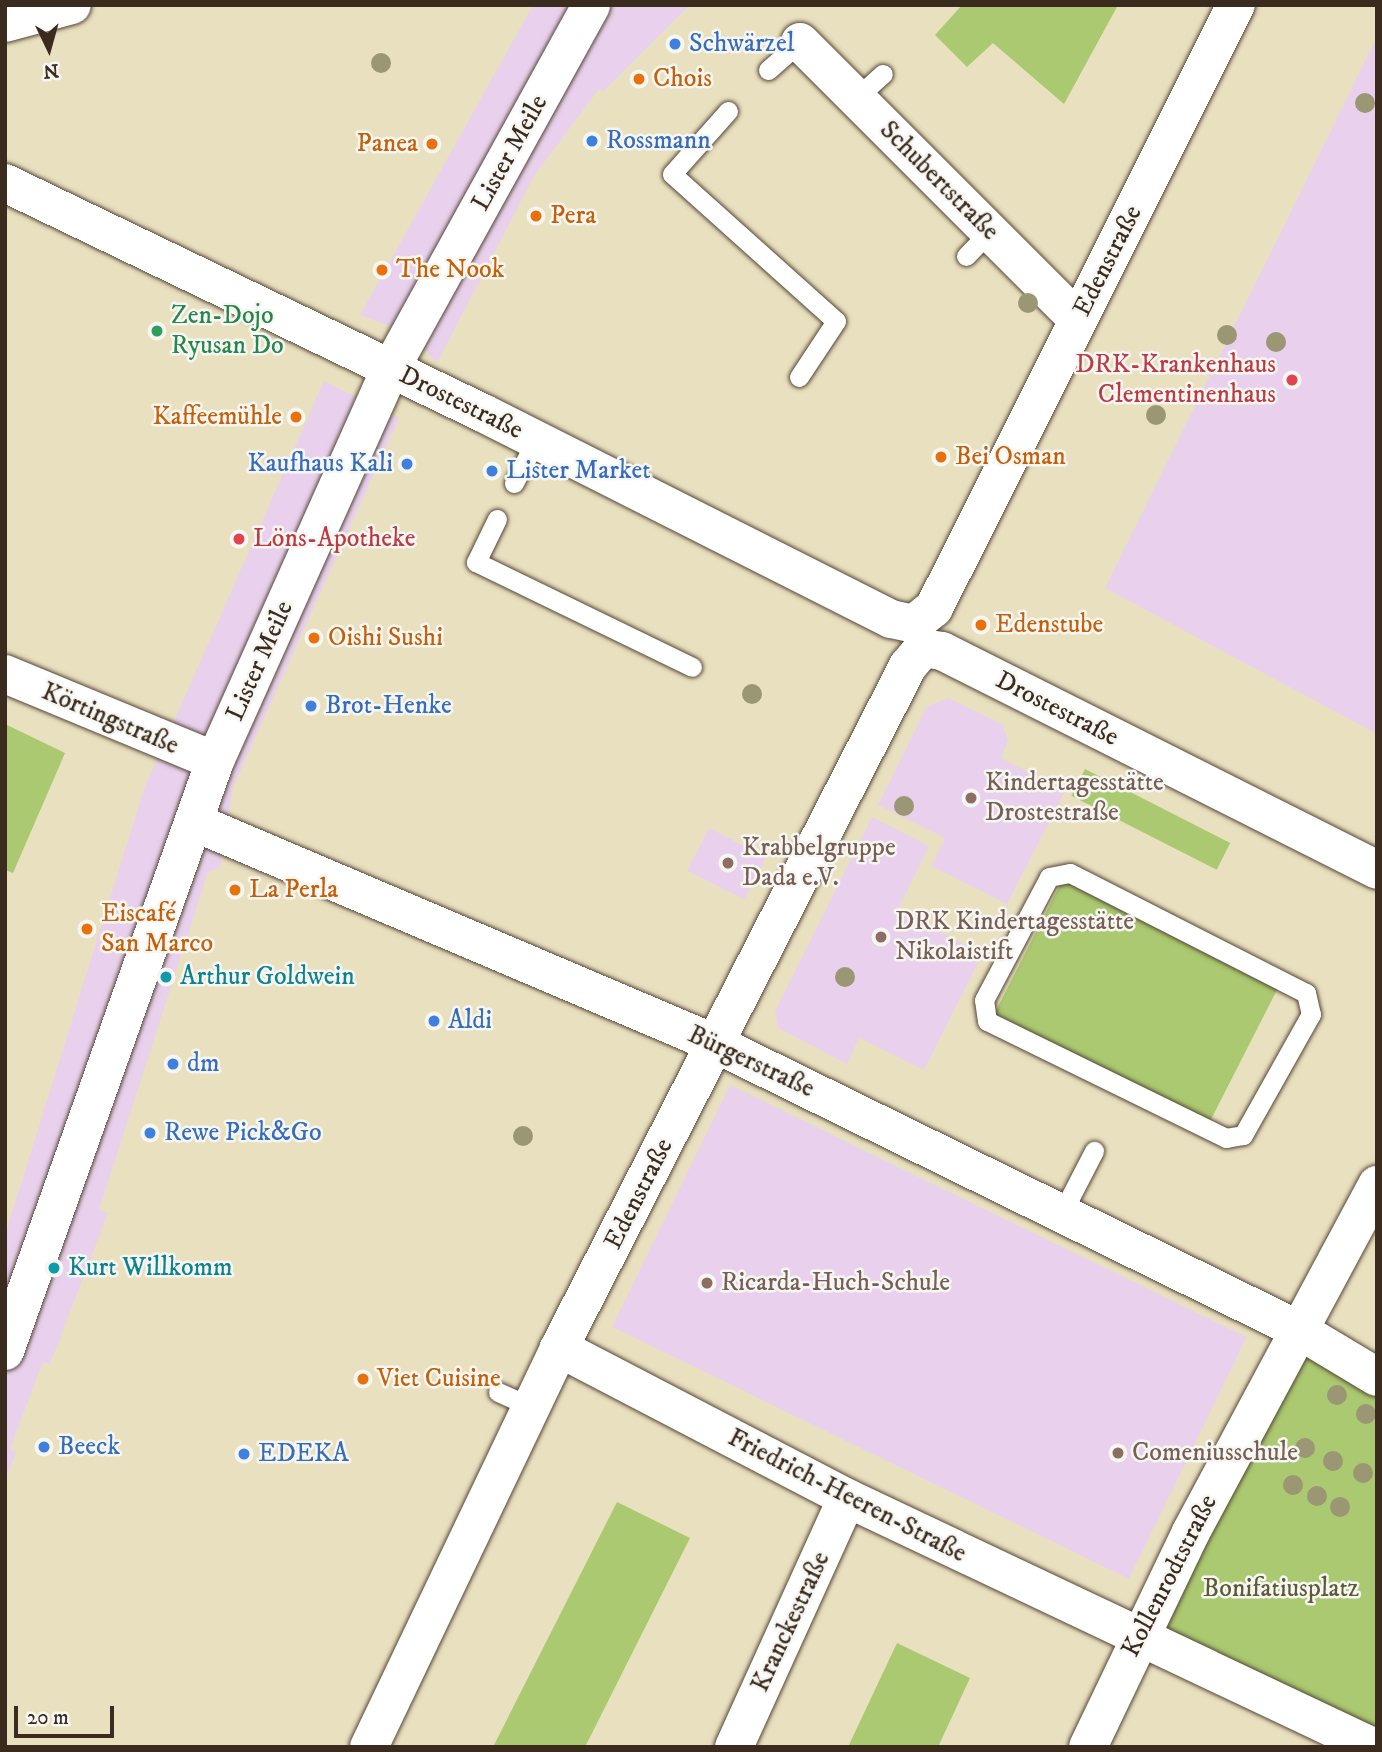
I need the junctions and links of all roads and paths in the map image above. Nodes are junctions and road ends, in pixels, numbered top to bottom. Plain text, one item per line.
1 (72, 5) edge
2 (591, 5) edge
3 (1236, 5) edge
4 (5, 23) edge
5 (800, 42) joint
6 (768, 70) dead end
7 (728, 111) dead end
8 (5, 183) edge
9 (1078, 320) junction
10 (391, 368) junction
11 (799, 377) dead end
12 (536, 440) junction
13 (514, 483) dead end
14 (497, 519) dead end
15 (919, 636) junction
16 (692, 667) dead end
17 (5, 674) edge
18 (215, 761) junction
19 (194, 822) junction
20 (1377, 870) edge
21 (716, 1044) junction
22 (1226, 1139) joint
23 (1094, 1151) dead end
24 (1377, 1185) edge
25 (1062, 1213) junction
26 (1297, 1329) junction
27 (559, 1348) junction
28 (5, 1351) edge
29 (1377, 1377) edge
30 (847, 1498) junction
31 (1137, 1639) junction
32 (369, 1747) edge
33 (734, 1747) edge
34 (1088, 1747) edge
35 (1373, 1747) edge

1 - 4 street
2 - 10 street, Lister Meile
3 - 9 street, Edenstraße
5 - 6 lane
5 - 9 street, Schubertstraße
7 - 11 lane
8 - 10 street, Drostestraße
9 - 15 street, Edenstraße
10 - 12 street, Drostestraße
10 - 18 street, Lister Meile
12 - 13 lane
12 - 15 street, Drostestraße
14 - 16 lane
15 - 20 street, Drostestraße
15 - 21 street, Edenstraße
17 - 18 street, Körtingstraße
18 - 19 street, Lister Meile
19 - 21 street, Bürgerstraße
19 - 28 street, Lister Meile
21 - 25 street, Bürgerstraße
21 - 27 street, Edenstraße
22 - 22 lane
23 - 25 lane
24 - 26 street, Kollenrodtstraße
25 - 26 street, Bürgerstraße
26 - 29 street
26 - 31 street, Kollenrodtstraße
27 - 30 street, Friedrich-Heeren-Straße
27 - 32 street, Edenstraße
30 - 31 street, Friedrich-Heeren-Straße
30 - 33 street, Kranckestraße
31 - 34 street, Kollenrodtstraße
31 - 35 street

